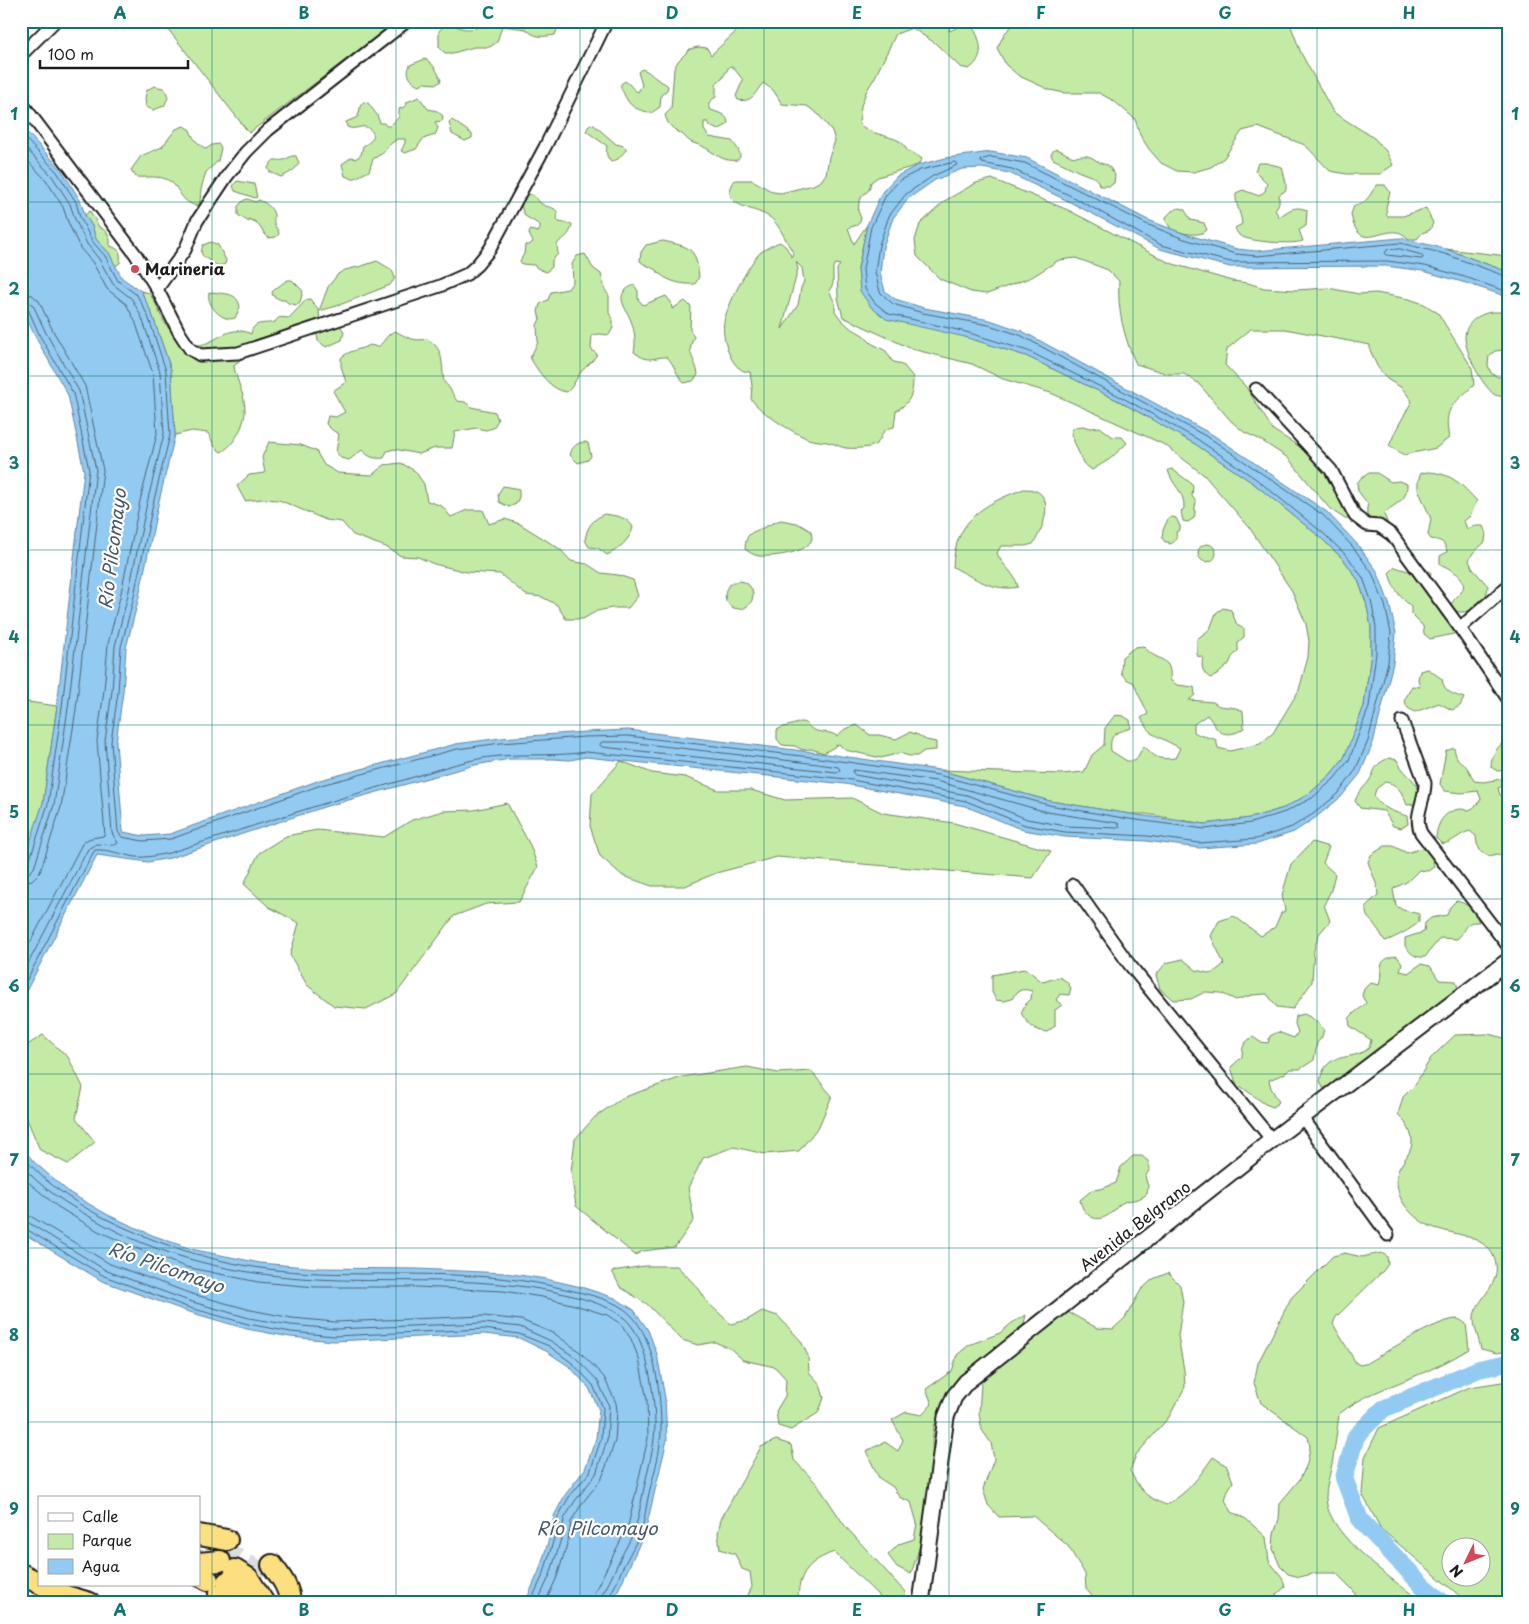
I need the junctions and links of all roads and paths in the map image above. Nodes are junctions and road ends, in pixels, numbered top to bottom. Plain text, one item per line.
1 (55, 21) edge
2 (407, 21) edge
3 (607, 21) edge
4 (21, 55) edge
5 (21, 102) edge
6 (158, 289) junction
7 (1256, 389) dead end
8 (1508, 586) edge
9 (1460, 628) junction
10 (1508, 699) edge
11 (1402, 721) dead end
12 (1073, 885) dead end
13 (1508, 946) edge
14 (1508, 961) edge
15 (1302, 1118) junction
16 (1272, 1140) junction
17 (1388, 1235) dead end
18 (214, 1570) edge
19 (269, 1570) tunnel mouth
20 (21, 1574) edge
21 (38, 1582) edge
22 (46, 1586) edge
23 (68, 1599) edge
24 (90, 1603) edge
25 (248, 1603) edge
26 (256, 1603) edge
27 (263, 1603) edge
28 (290, 1603) edge
29 (921, 1603) edge

1 - 4 street
2 - 6 street
3 - 6 street
5 - 6 street
7 - 9 street
8 - 9 street
9 - 10 street
11 - 13 street
12 - 16 street
14 - 15 street, Avenida Belgrano
15 - 16 street, Avenida Belgrano
15 - 17 street
16 - 29 street, Avenida Belgrano
18 - 25 highway
18 - 26 highway
18 - 27 highway
19 - 28 highway
20 - 21 highway
22 - 23 highway
23 - 24 highway

